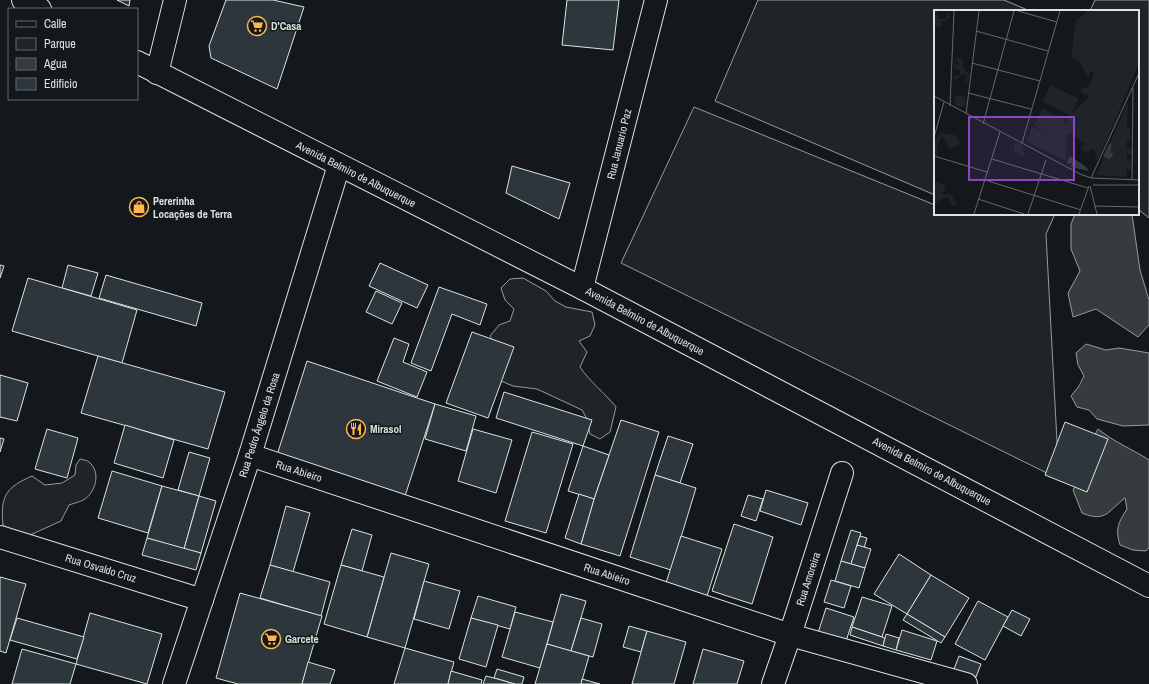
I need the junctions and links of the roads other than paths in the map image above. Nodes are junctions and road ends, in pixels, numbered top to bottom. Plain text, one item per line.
1 (23, 0) edge
2 (175, 0) edge
3 (656, 0) edge
4 (38, 8) edge
5 (138, 63) edge
6 (156, 73) junction
7 (339, 165) junction
8 (582, 288) junction
9 (250, 454) junction
10 (842, 473) dead end
11 (0, 537) edge
12 (1149, 586) edge
13 (202, 600) junction
14 (790, 635) junction
15 (175, 684) edge
16 (773, 684) edge
17 (966, 684) edge

1 - 4 main road
2 - 6 main road
3 - 8 main road, Rua Januario Paz
5 - 6 main road, Avenida Belmiro de Albuquerque
6 - 7 main road, Avenida Belmiro de Albuquerque
7 - 8 main road, Avenida Belmiro de Albuquerque
7 - 9 main road, Rua Pedro Ângelo da Rosa
8 - 12 main road, Avenida Belmiro de Albuquerque
9 - 13 main road, Rua Pedro Ângelo da Rosa
9 - 14 main road, Rua Abieiro
10 - 14 main road, Rua Amoreira
11 - 13 main road, Rua Osvaldo Cruz
13 - 15 main road, Rua Pedro Ângelo da Rosa
14 - 16 main road, Rua Amoreira
14 - 17 main road, Rua Abieiro

